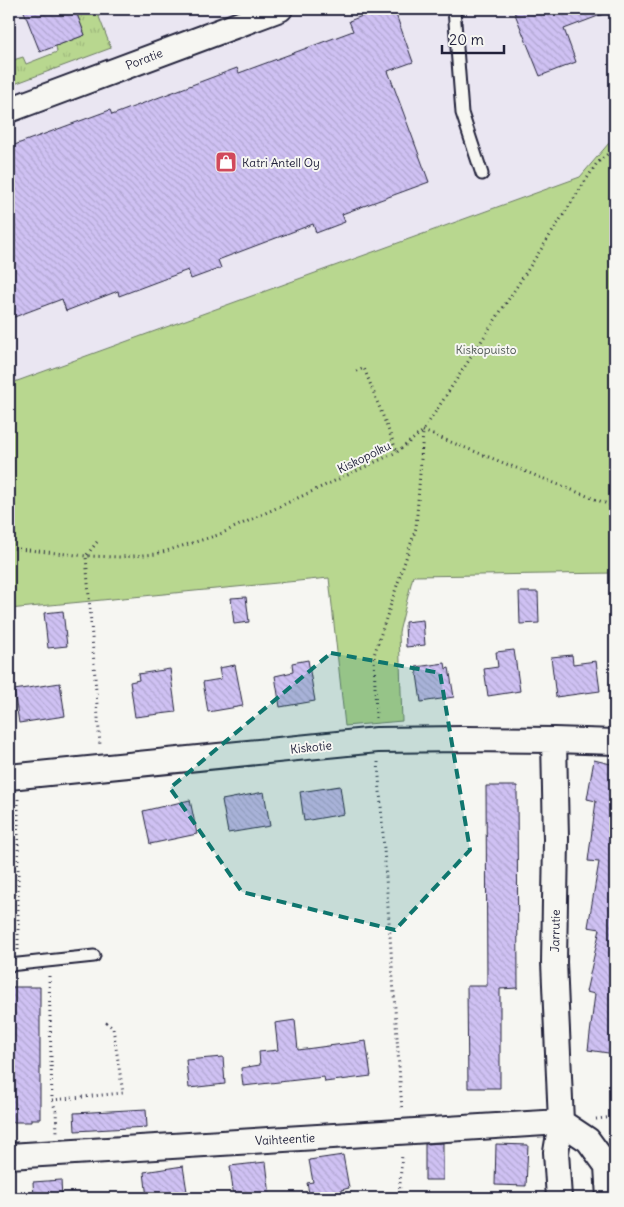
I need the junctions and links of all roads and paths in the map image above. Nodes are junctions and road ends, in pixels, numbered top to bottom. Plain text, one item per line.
1 (280, 9) edge
2 (454, 9) edge
3 (9, 110) edge
4 (615, 148) edge
5 (482, 174) dead end
6 (356, 371) dead end
7 (423, 431) junction
8 (397, 452) junction
9 (615, 508) edge
10 (97, 542) dead end
11 (9, 548) edge
12 (86, 556) junction
13 (376, 720) dead end
14 (554, 740) junction
15 (615, 742) edge
16 (100, 746) dead end
17 (378, 753) dead end
18 (14, 787) edge
19 (94, 956) dead end
20 (49, 961) junction
21 (13, 964) edge
22 (106, 1022) dead end
23 (52, 1100) junction
24 (561, 1122) junction
25 (404, 1133) junction
26 (58, 1153) junction
27 (9, 1156) edge
28 (400, 1198) edge
29 (559, 1198) edge
30 (609, 1198) edge

1 - 3 street, Poratie
2 - 5 lane
4 - 7 path, Kiskopolku
6 - 8 path
7 - 8 path, Kiskopolku
7 - 9 path
7 - 13 path
8 - 12 path, Kiskopolku
10 - 12 path
11 - 12 path, Kiskopolku
12 - 16 path
14 - 15 street, Kiskotie
14 - 18 street, Kiskotie
14 - 24 street, Jarrutie
17 - 25 path
18 - 21 path
19 - 20 lane
20 - 21 lane
20 - 23 path
22 - 23 path
23 - 26 path
24 - 25 street, Vaihteentie
24 - 29 street, Jarrutie
24 - 30 street
25 - 26 street, Vaihteentie
25 - 28 path
26 - 27 street, Vaihteentie

